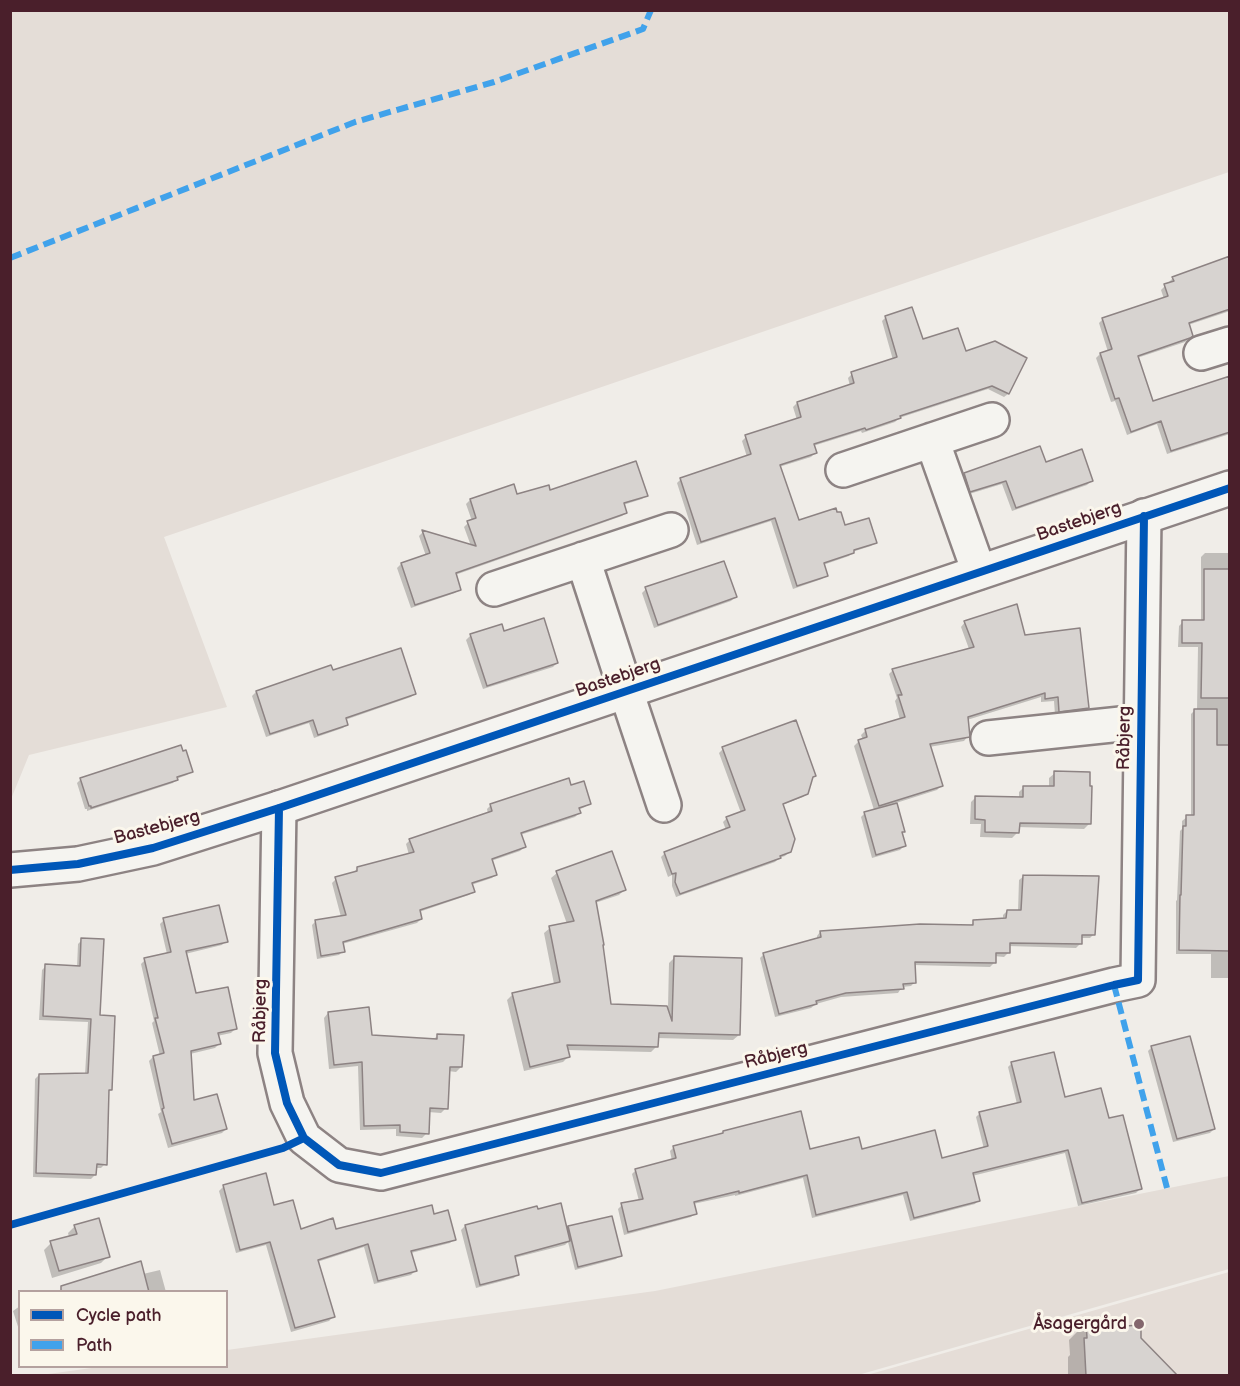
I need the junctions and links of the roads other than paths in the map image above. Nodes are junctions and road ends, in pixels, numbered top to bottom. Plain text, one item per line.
1 (992, 420) dead end
2 (932, 440) junction
3 (843, 470) dead end
4 (1230, 488) edge
5 (1144, 516) junction
6 (671, 530) dead end
7 (583, 559) junction
8 (978, 572) junction
9 (494, 589) dead end
10 (626, 691) junction
11 (1140, 722) junction
12 (988, 738) dead end
13 (664, 805) dead end
14 (279, 808) junction
15 (10, 870) edge

1 - 2 street
2 - 3 street
2 - 8 street
4 - 5 street, Bastebjerg
5 - 8 street, Bastebjerg
5 - 11 street, Råbjerg
6 - 7 street
7 - 9 street
7 - 10 street, Bastebjerg
8 - 10 street, Bastebjerg
10 - 13 street, Bastebjerg
10 - 14 street, Bastebjerg
11 - 12 street, Råbjerg
11 - 14 street, Råbjerg
14 - 15 street, Bastebjerg

